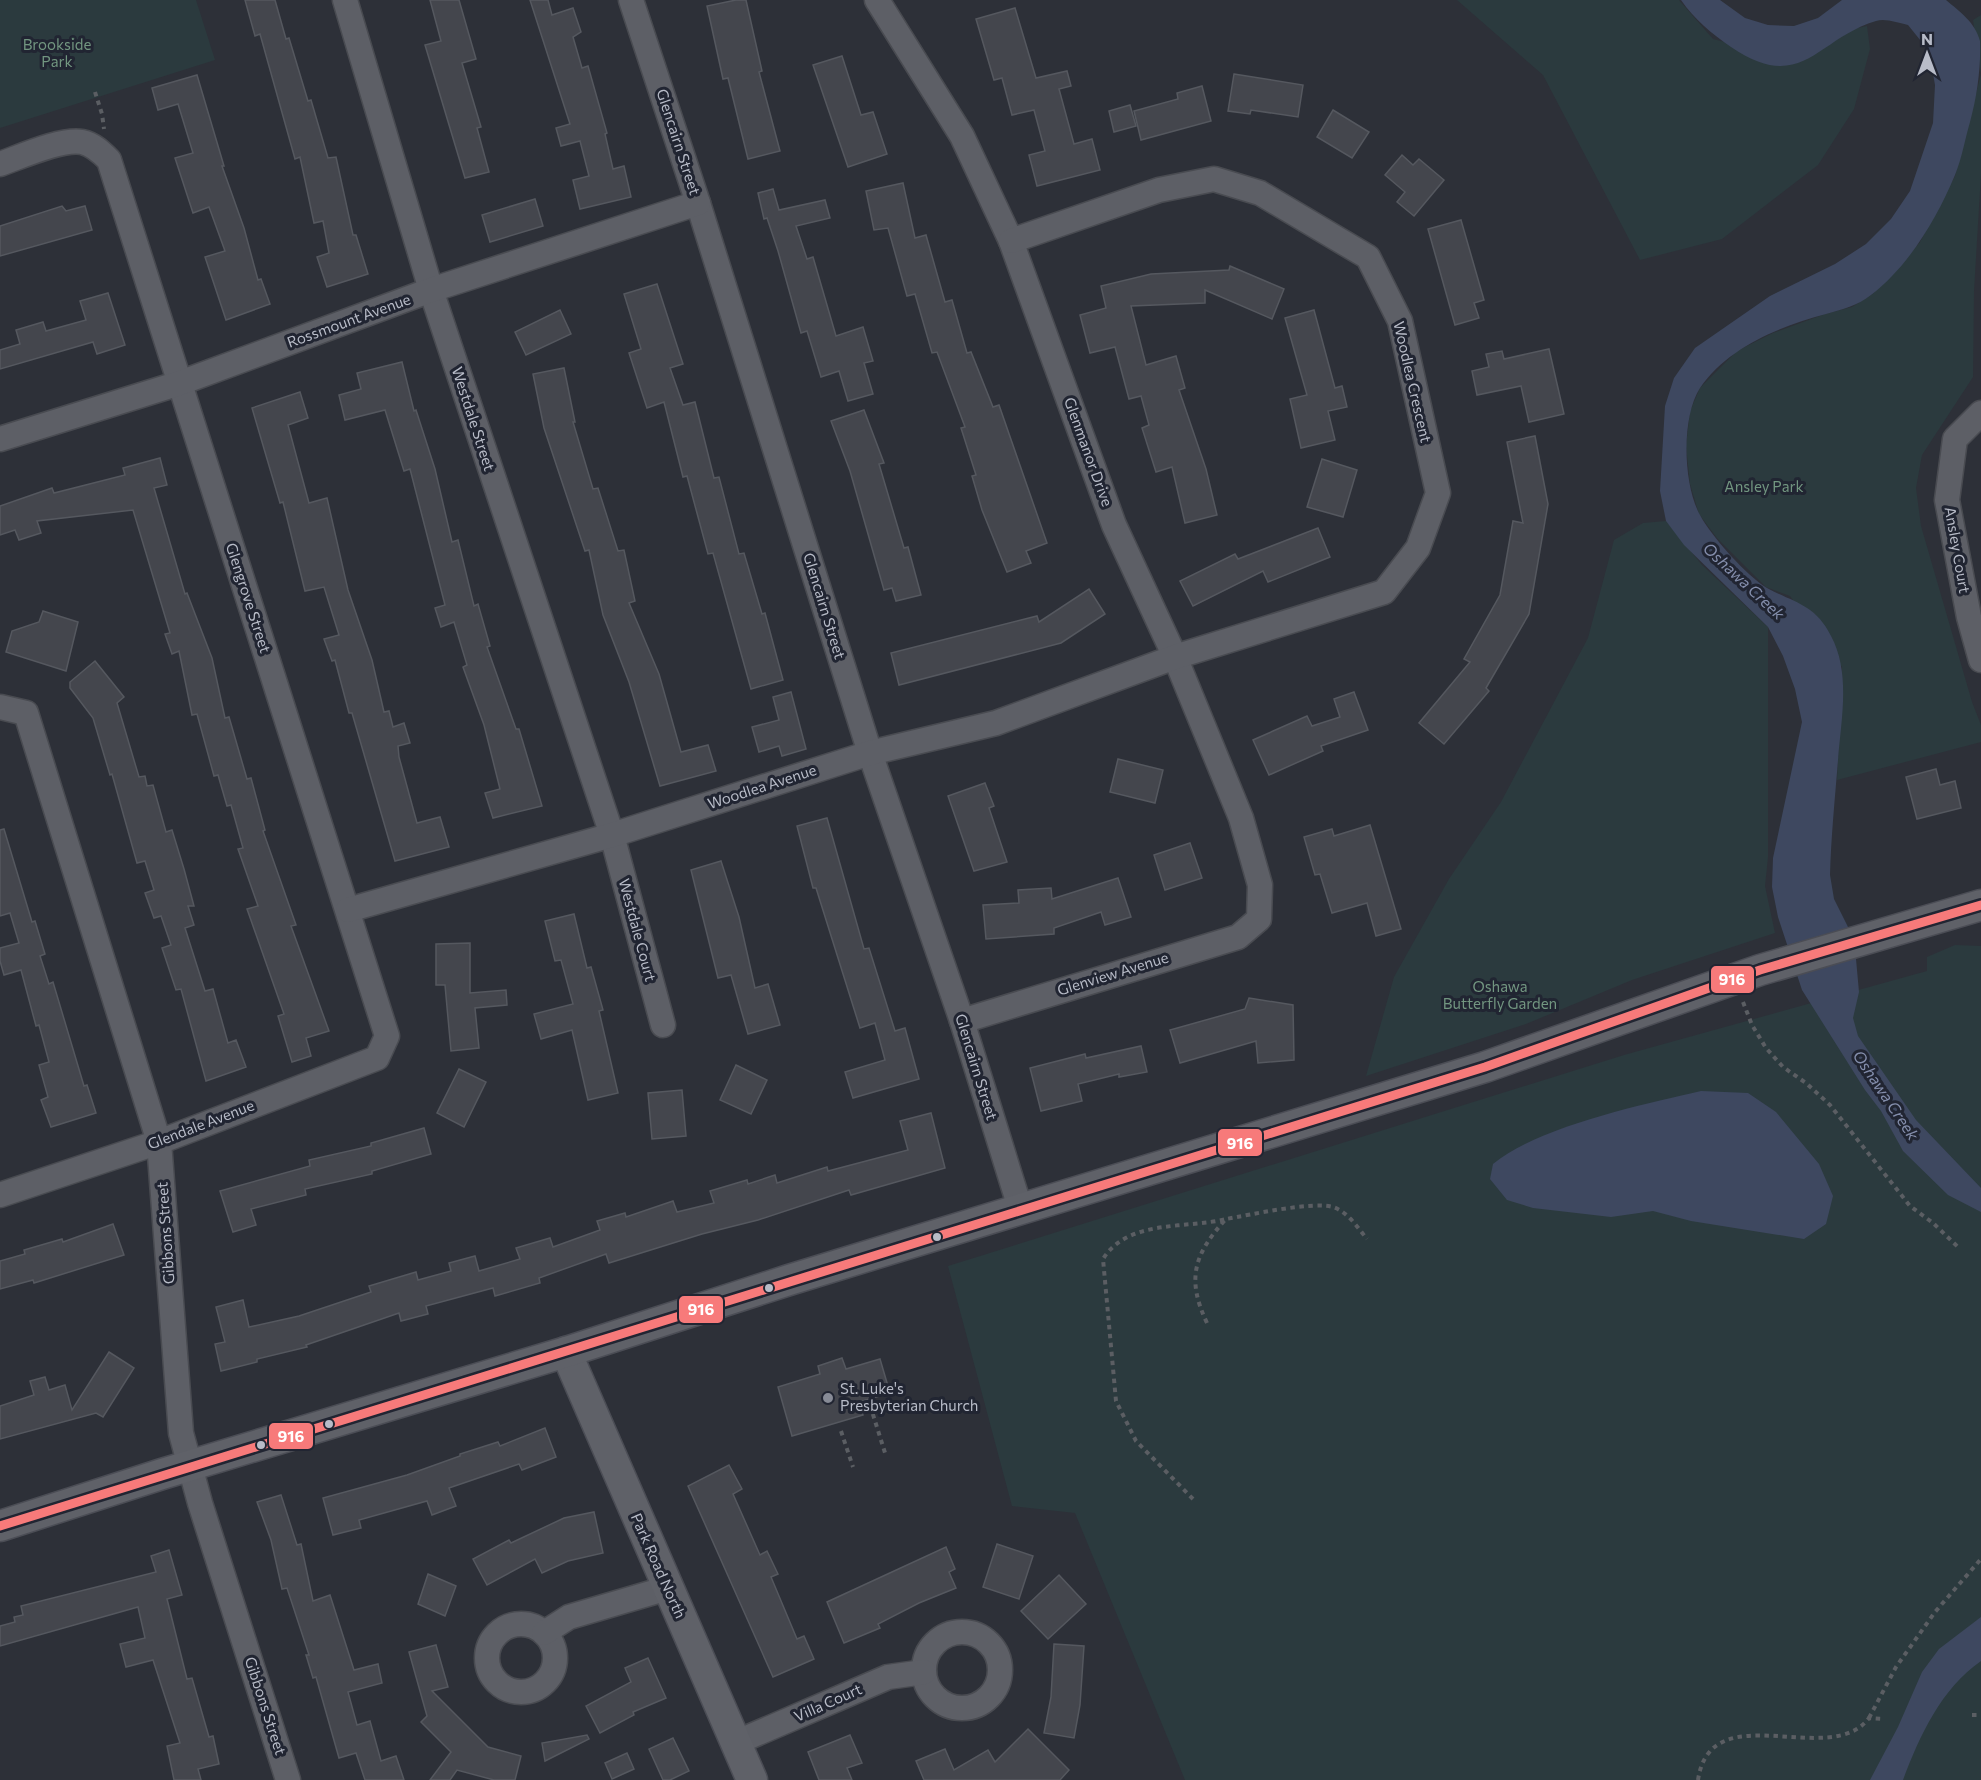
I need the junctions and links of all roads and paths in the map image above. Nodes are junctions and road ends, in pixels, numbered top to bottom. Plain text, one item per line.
1 (345, 0) edge
2 (631, 0) edge
3 (877, 0) edge
4 (95, 92) dead end
5 (104, 155) junction
6 (0, 164) edge
7 (698, 203) junction
8 (1011, 241) junction
9 (431, 290) junction
10 (180, 383) junction
11 (1981, 413) edge
12 (0, 439) edge
13 (1175, 657) junction
14 (1981, 660) edge
15 (2, 706) edge
16 (870, 753) junction
17 (612, 835) junction
18 (1981, 905) edge
19 (348, 910) junction
20 (1260, 919) joint
21 (1743, 1002) dead end
22 (962, 1021) junction
23 (663, 1025) dead end
24 (387, 1036) joint
25 (159, 1142) junction
26 (0, 1196) edge
27 (1021, 1211) junction
28 (1226, 1219) junction
29 (1366, 1239) dead end
30 (1958, 1247) dead end
31 (1207, 1323) dead end
32 (566, 1352) junction
33 (862, 1402) dead end
34 (841, 1431) dead end
35 (886, 1456) dead end
36 (189, 1465) junction
37 (853, 1467) dead end
38 (1193, 1499) dead end
39 (0, 1526) edge
40 (1981, 1558) edge
41 (668, 1588) junction
42 (544, 1634) dead end
43 (924, 1672) dead end
44 (1981, 1715) edge
45 (1972, 1716) dead end
46 (1869, 1718) junction
47 (1884, 1719) dead end
48 (735, 1743) junction
49 (288, 1780) edge
50 (752, 1780) edge
51 (1698, 1780) edge

1 - 9 street, Westdale Street
2 - 7 street, Glencairn Street
3 - 8 street, Glenmanor Drive
4 - 5 path
5 - 6 street
5 - 10 street, Glengrove Street
7 - 9 street, Rossmount Avenue
7 - 16 street, Glencairn Street
8 - 13 street, Glenmanor Drive
8 - 13 street, Woodlea Crescent
9 - 10 street, Rossmount Avenue
9 - 17 street, Westdale Street
10 - 12 street, Rossmount Avenue
10 - 19 street, Glengrove Street
11 - 14 street, Ansley Court
13 - 16 street, Woodlea Avenue
13 - 20 street, Glenmanor Drive
15 - 25 street, Gibbons Street
16 - 17 street, Woodlea Avenue
16 - 22 street, Glencairn Street
17 - 19 street, Woodlea Avenue
17 - 23 street, Westdale Court
18 - 27 main road
19 - 24 street, Glengrove Street
20 - 22 street, Glenview Avenue
21 - 30 path
22 - 27 street, Glencairn Street
24 - 25 street, Glendale Avenue
25 - 26 street, Glendale Avenue
25 - 36 street, Gibbons Street
27 - 32 main road
28 - 29 path
28 - 31 path
28 - 38 path
32 - 36 main road
32 - 41 main road, Park Road North
33 - 35 path
34 - 37 path
36 - 39 main road
36 - 49 street, Gibbons Street
40 - 46 path
41 - 42 street
41 - 48 main road, Park Road North
43 - 48 street, Villa Court
44 - 45 path
46 - 47 path
46 - 51 path
48 - 50 main road, Park Road North

